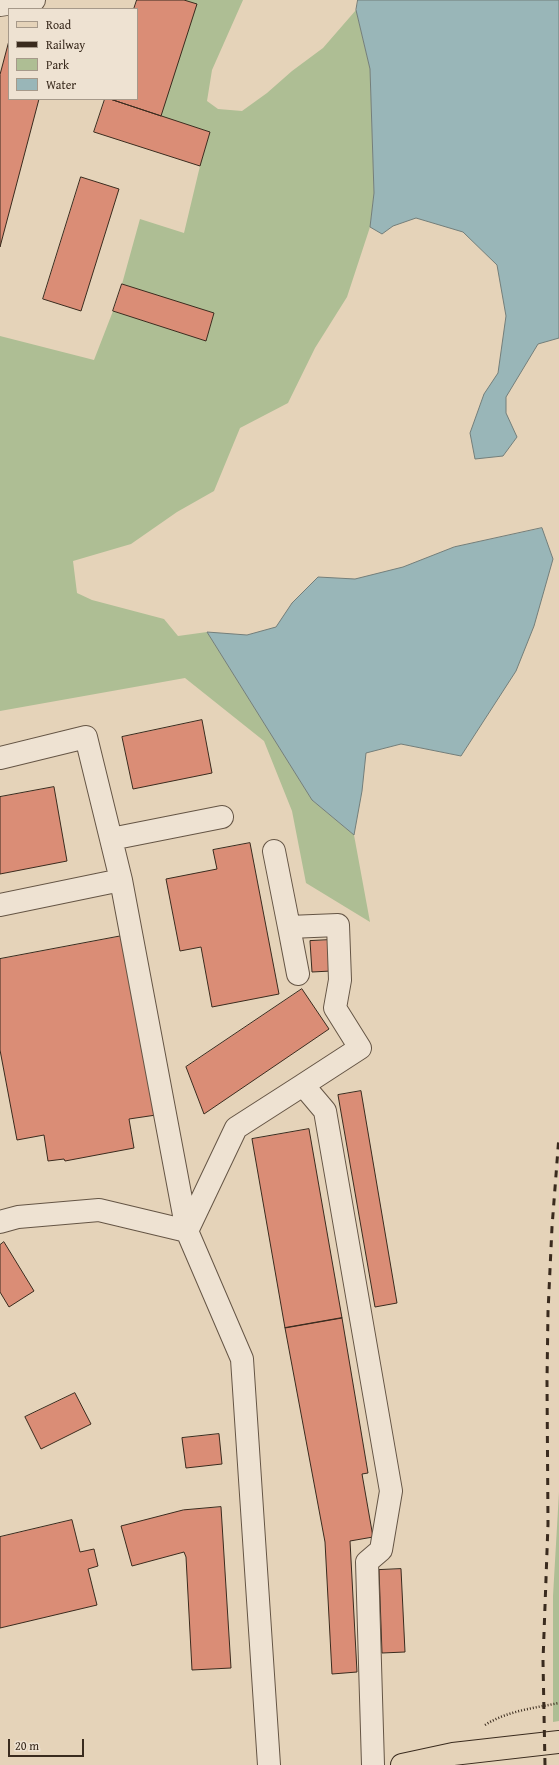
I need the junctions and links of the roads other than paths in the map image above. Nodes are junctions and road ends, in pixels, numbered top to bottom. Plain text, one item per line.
1 (34, 0) edge
2 (0, 6) edge
3 (0, 758) edge
4 (222, 817) dead end
5 (111, 839) junction
6 (274, 851) dead end
7 (121, 880) junction
8 (0, 905) edge
9 (289, 928) junction
10 (298, 974) dead end
11 (303, 1085) junction
12 (0, 1222) edge
13 (187, 1232) junction
14 (559, 1742) edge
15 (454, 1760) edge
16 (269, 1765) edge
17 (373, 1765) edge
18 (402, 1765) edge

1 - 2 street
3 - 5 street
4 - 5 street
5 - 7 street
6 - 9 street
7 - 8 street
7 - 13 street
9 - 10 street
9 - 11 street
11 - 13 street
11 - 17 street
12 - 13 street
13 - 16 street
14 - 15 main road
15 - 18 main road

